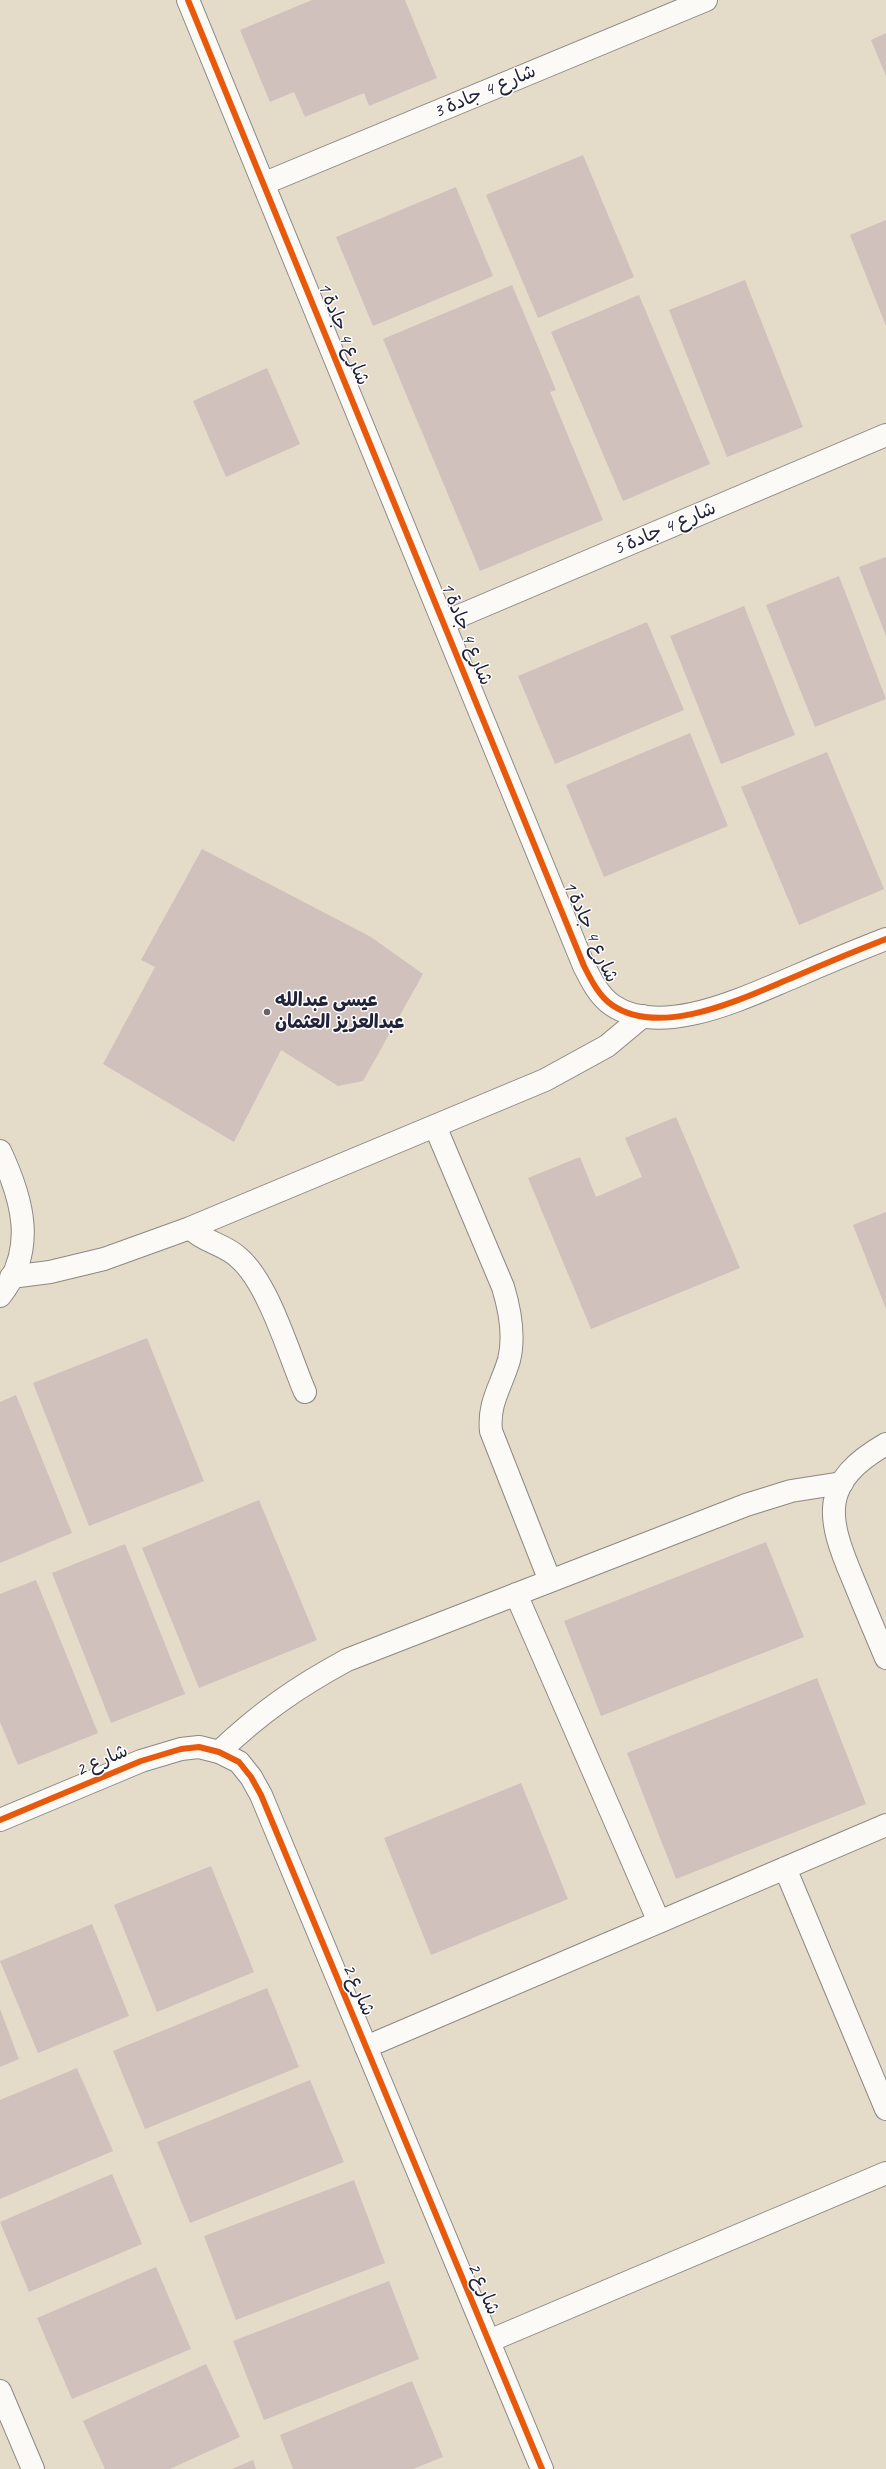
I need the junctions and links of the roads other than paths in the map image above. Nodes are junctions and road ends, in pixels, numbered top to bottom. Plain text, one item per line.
1 (188, 0) edge
2 (706, 0) edge
3 (265, 184) junction
4 (886, 435) edge
5 (444, 622) junction
6 (886, 939) edge
7 (643, 1016) junction
8 (434, 1126) junction
9 (0, 1151) edge
10 (190, 1228) junction
11 (5, 1287) edge
12 (305, 1392) dead end
13 (886, 1444) edge
14 (842, 1483) junction
15 (550, 1581) junction
16 (516, 1594) junction
17 (886, 1658) edge
18 (219, 1752) junction
19 (0, 1820) edge
20 (886, 1825) edge
21 (785, 1868) junction
22 (659, 1922) junction
23 (366, 2047) junction
24 (886, 2109) edge
25 (886, 2173) edge
26 (489, 2341) junction
27 (0, 2391) edge
28 (33, 2469) edge
29 (542, 2469) edge

1 - 3 street, شارع 4 جادة 1
2 - 3 street, شارع 4 جادة 3
3 - 5 street, شارع 4 جادة 1
4 - 5 street, شارع 4 جادة 5
5 - 7 street, شارع 4 جادة 1
6 - 7 street, شارع 4 جادة 1
7 - 8 street
8 - 10 street
8 - 15 street
9 - 11 street
10 - 11 street
10 - 12 street
13 - 14 street
14 - 15 street
14 - 17 street
15 - 16 street
16 - 18 street
16 - 22 street
18 - 19 street, شارع 2
18 - 23 street, شارع 2
20 - 21 street
21 - 22 street
21 - 24 street
22 - 23 street
23 - 26 street, شارع 2
25 - 26 street
26 - 29 street, شارع 2
27 - 28 street

